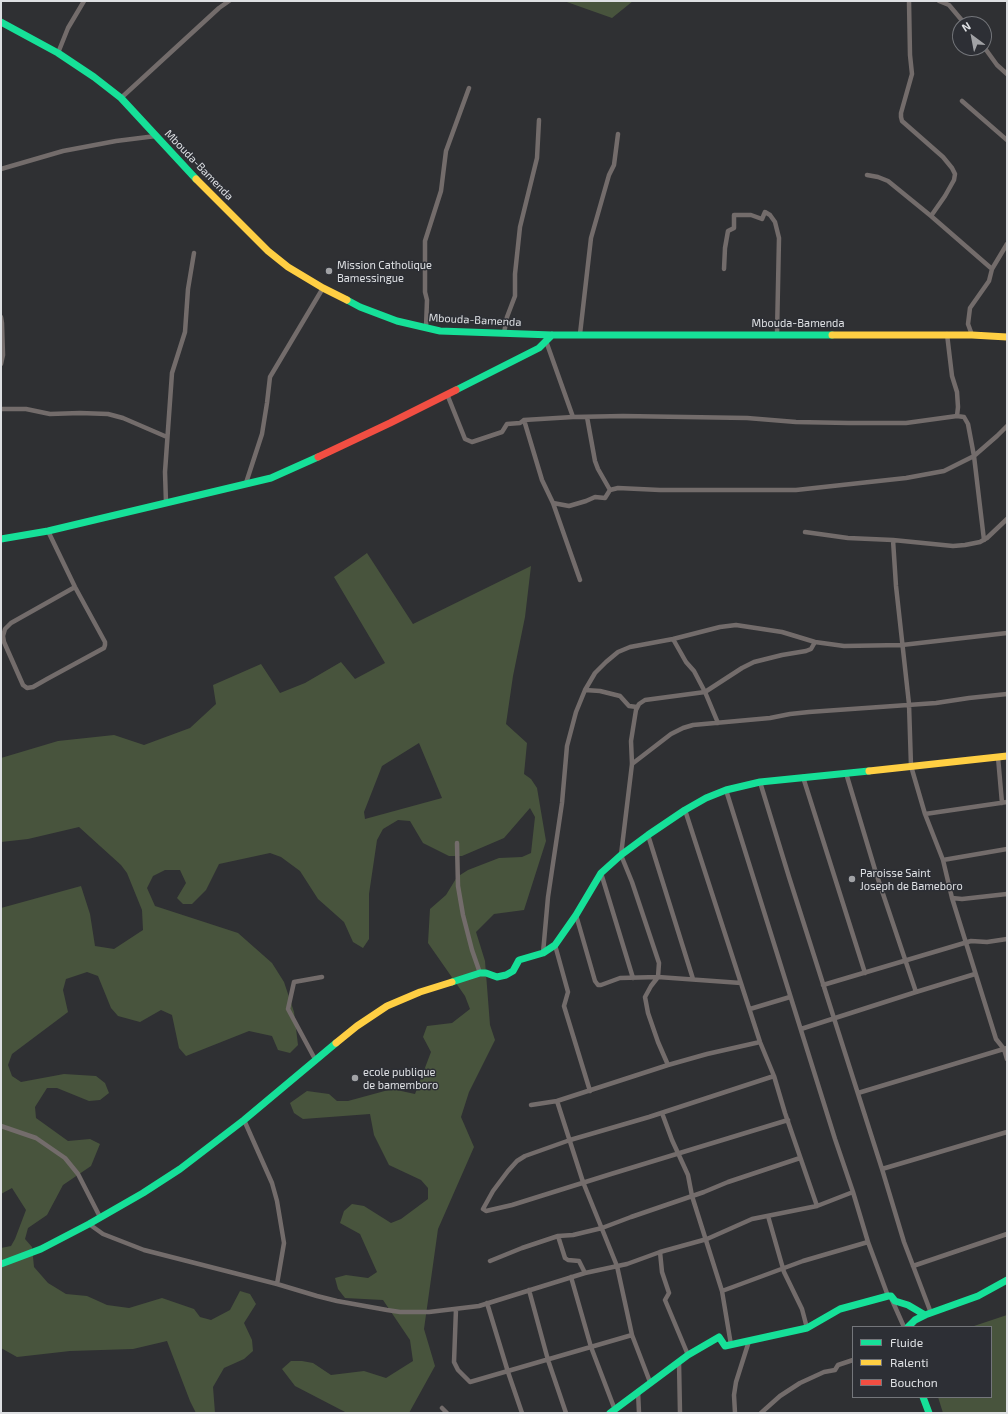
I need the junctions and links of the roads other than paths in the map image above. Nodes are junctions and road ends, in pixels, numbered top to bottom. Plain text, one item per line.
1 (84, 1) edge
2 (229, 1) edge
3 (909, 1) edge
4 (939, 1) edge
5 (958, 16) edge
6 (1, 22) edge
7 (58, 53) junction
8 (990, 56) edge
9 (1007, 74) edge
10 (469, 88) dead end
11 (121, 98) junction
12 (962, 101) dead end
13 (539, 120) dead end
14 (618, 134) dead end
15 (156, 136) junction
16 (1007, 140) edge
17 (1, 169) edge
18 (867, 175) dead end
19 (931, 216) junction
20 (1007, 244) edge
21 (194, 253) dead end
22 (724, 269) dead end
23 (992, 269) junction
24 (323, 288) junction
25 (1, 316) edge
26 (426, 328) junction
27 (504, 333) junction
28 (580, 334) junction
29 (776, 334) junction
30 (947, 334) junction
31 (972, 334) junction
32 (552, 335) junction
33 (1007, 337) edge
34 (546, 341) junction
35 (1, 364) edge
36 (447, 394) junction
37 (1, 409) edge
38 (957, 416) junction
39 (573, 417) junction
40 (587, 417) junction
41 (524, 420) junction
42 (1007, 426) edge
43 (167, 437) junction
44 (974, 456) junction
45 (246, 483) junction
46 (610, 490) junction
47 (166, 502) junction
48 (553, 502) junction
49 (1007, 519) edge
50 (48, 531) junction
51 (805, 532) dead end
52 (1, 539) edge
53 (893, 540) junction
54 (984, 540) junction
55 (580, 580) dead end
56 (75, 586) junction
57 (1007, 633) edge
58 (673, 639) junction
59 (815, 642) junction
60 (902, 645) junction
61 (585, 690) junction
62 (705, 692) junction
63 (1007, 694) edge
64 (909, 704) junction
65 (637, 707) junction
66 (718, 723) junction
67 (1007, 756) edge
68 (998, 757) junction
69 (632, 764) junction
70 (911, 766) junction
71 (846, 773) junction
72 (803, 778) junction
73 (760, 782) junction
74 (726, 790) junction
75 (1004, 803) edge
76 (684, 810) junction
77 (925, 814) junction
78 (648, 835) junction
79 (457, 843) dead end
80 (1007, 849) edge
81 (621, 855) junction
82 (943, 860) junction
83 (601, 873) junction
84 (1007, 894) edge
85 (952, 898) junction
86 (576, 915) junction
87 (1007, 939) edge
88 (965, 942) junction
89 (555, 945) junction
90 (543, 953) junction
91 (905, 962) junction
92 (480, 973) junction
93 (865, 973) junction
94 (976, 974) junction
95 (322, 977) dead end
96 (658, 977) junction
97 (633, 978) junction
98 (693, 979) junction
99 (741, 983) junction
100 (823, 985) junction
101 (916, 992) junction
102 (790, 997) junction
103 (750, 1009) junction
104 (834, 1018) junction
105 (800, 1029) junction
106 (760, 1042) junction
107 (1005, 1048) edge
108 (1007, 1059) edge
109 (316, 1060) junction
110 (668, 1064) junction
111 (774, 1076) junction
112 (590, 1091) junction
113 (858, 1093) junction
114 (557, 1101) junction
115 (531, 1106) dead end
116 (662, 1113) junction
117 (244, 1120) junction
118 (788, 1120) junction
119 (1, 1126) edge
120 (1007, 1132) edge
121 (570, 1140) junction
122 (679, 1153) junction
123 (800, 1158) junction
124 (882, 1169) junction
125 (584, 1182) junction
126 (853, 1192) junction
127 (692, 1196) junction
128 (817, 1206) junction
129 (768, 1216) junction
130 (100, 1217) junction
131 (89, 1224) junction
132 (602, 1228) junction
133 (1007, 1234) edge
134 (558, 1236) junction
135 (707, 1239) junction
136 (868, 1242) junction
137 (660, 1252) junction
138 (490, 1261) dead end
139 (1, 1264) edge
140 (617, 1266) junction
141 (913, 1266) junction
142 (784, 1268) junction
143 (585, 1273) junction
144 (571, 1277) junction
145 (1007, 1280) edge
146 (277, 1284) junction
147 (529, 1290) junction
148 (722, 1291) junction
149 (890, 1296) junction
150 (487, 1303) junction
151 (456, 1309) junction
152 (928, 1314) junction
153 (904, 1326) edge
154 (909, 1326) edge
155 (807, 1328) junction
156 (632, 1335) junction
157 (748, 1340) junction
158 (731, 1345) junction
159 (591, 1347) junction
160 (688, 1356) junction
161 (548, 1360) junction
162 (852, 1360) edge
163 (679, 1362) junction
164 (508, 1372) junction
165 (650, 1382) junction
166 (638, 1391) junction
167 (923, 1398) edge
168 (442, 1408) dead end
169 (613, 1412) edge
170 (447, 1413) edge
171 (522, 1413) edge
172 (566, 1413) edge
173 (639, 1413) edge
174 (680, 1413) edge
175 (735, 1413) edge
176 (762, 1413) edge
177 (929, 1413) edge

1 - 7 street
2 - 11 street
3 - 19 street
4 - 5 street
6 - 7 main road, Mbouda-Bamenda
7 - 11 main road, Mbouda-Bamenda
8 - 9 street
10 - 26 street
11 - 15 main road, Mbouda-Bamenda
12 - 16 street
13 - 27 street
14 - 28 street
15 - 17 street
15 - 24 main road, Mbouda-Bamenda
18 - 19 street
19 - 23 street
20 - 23 street
21 - 43 street
22 - 29 street
23 - 31 street
24 - 26 main road, Mbouda-Bamenda
24 - 45 street
25 - 35 street
26 - 27 main road, Mbouda-Bamenda
27 - 32 main road, Mbouda-Bamenda
28 - 29 main road, Mbouda-Bamenda
28 - 32 main road, Mbouda-Bamenda
29 - 30 main road, Mbouda-Bamenda
30 - 31 main road, Mbouda-Bamenda
30 - 38 street
31 - 33 main road, Mbouda-Bamenda
32 - 34 main road
34 - 36 main road
34 - 39 street
36 - 41 street
36 - 45 main road
37 - 43 street
38 - 40 street
38 - 44 street
39 - 40 street
39 - 41 street
40 - 46 street
41 - 48 street
42 - 44 street
43 - 47 street
44 - 46 street
44 - 54 street
45 - 47 main road
46 - 48 street
47 - 50 main road
48 - 55 street
49 - 54 street
50 - 52 main road
50 - 56 street
51 - 53 street
53 - 54 street
53 - 60 street
56 - 56 street
57 - 60 street
58 - 59 street
58 - 61 street
58 - 62 street
59 - 60 street
59 - 62 street
60 - 64 street
61 - 65 street
61 - 90 street
62 - 65 street
62 - 66 street
63 - 64 street
64 - 66 street
64 - 70 street
65 - 69 street
66 - 69 street
67 - 68 main road
68 - 70 main road
68 - 75 street
69 - 81 street
70 - 71 main road
70 - 77 street
71 - 72 main road
71 - 91 street
72 - 73 main road
72 - 93 street
73 - 74 main road
73 - 100 street
74 - 76 main road
74 - 102 street
75 - 77 street
76 - 78 main road
76 - 99 street
77 - 82 street
78 - 81 main road
78 - 98 street
79 - 92 street
80 - 82 street
81 - 83 main road
81 - 96 street
82 - 85 street
83 - 86 main road
83 - 97 street
84 - 85 street
85 - 88 street
86 - 89 main road
86 - 97 street
87 - 88 street
88 - 91 street
88 - 94 street
89 - 90 main road
89 - 112 street
90 - 92 main road
91 - 93 street
91 - 101 street
92 - 109 main road
93 - 100 street
94 - 101 street
94 - 107 street
95 - 109 street
96 - 97 street
96 - 98 street
96 - 110 street
98 - 99 street
99 - 103 street
100 - 104 street
101 - 104 street
102 - 103 street
102 - 105 street
103 - 106 street
104 - 105 street
104 - 113 street
105 - 126 street
106 - 110 street
106 - 111 street
107 - 108 street
107 - 113 street
109 - 117 main road
110 - 112 street
111 - 116 street
111 - 118 street
112 - 114 street
113 - 124 street
114 - 115 street
114 - 121 street
116 - 121 street
116 - 122 street
117 - 130 main road
117 - 146 street
118 - 122 street
118 - 123 street
119 - 130 street
120 - 124 street
121 - 125 street
121 - 125 street
122 - 125 street
122 - 127 street
123 - 127 street
123 - 128 street
124 - 141 street
125 - 132 street
126 - 128 street
126 - 136 street
127 - 132 street
127 - 135 street
128 - 129 street
129 - 135 street
129 - 142 street
130 - 131 main road
131 - 139 main road
131 - 146 street
132 - 134 street
132 - 140 street
133 - 141 street
134 - 138 street
134 - 143 street
135 - 137 street
135 - 148 street
136 - 142 street
136 - 149 street
137 - 140 street
137 - 160 street
140 - 143 street
140 - 156 street
141 - 152 street
142 - 148 street
142 - 155 street
143 - 144 street
144 - 147 street
144 - 159 street
145 - 152 main road
146 - 151 street
147 - 150 street
147 - 161 street
148 - 158 street
149 - 152 main road
149 - 153 street
149 - 155 main road
150 - 151 street
150 - 164 street
151 - 164 street
152 - 154 main road
155 - 157 main road
156 - 159 street
156 - 165 street
157 - 158 main road
157 - 175 street
158 - 160 main road
159 - 161 street
159 - 169 street
160 - 163 main road
161 - 164 street
161 - 172 street
162 - 176 street
163 - 165 main road
163 - 174 street
164 - 171 street
165 - 166 main road
166 - 169 main road
166 - 173 street
167 - 177 main road
168 - 170 street

